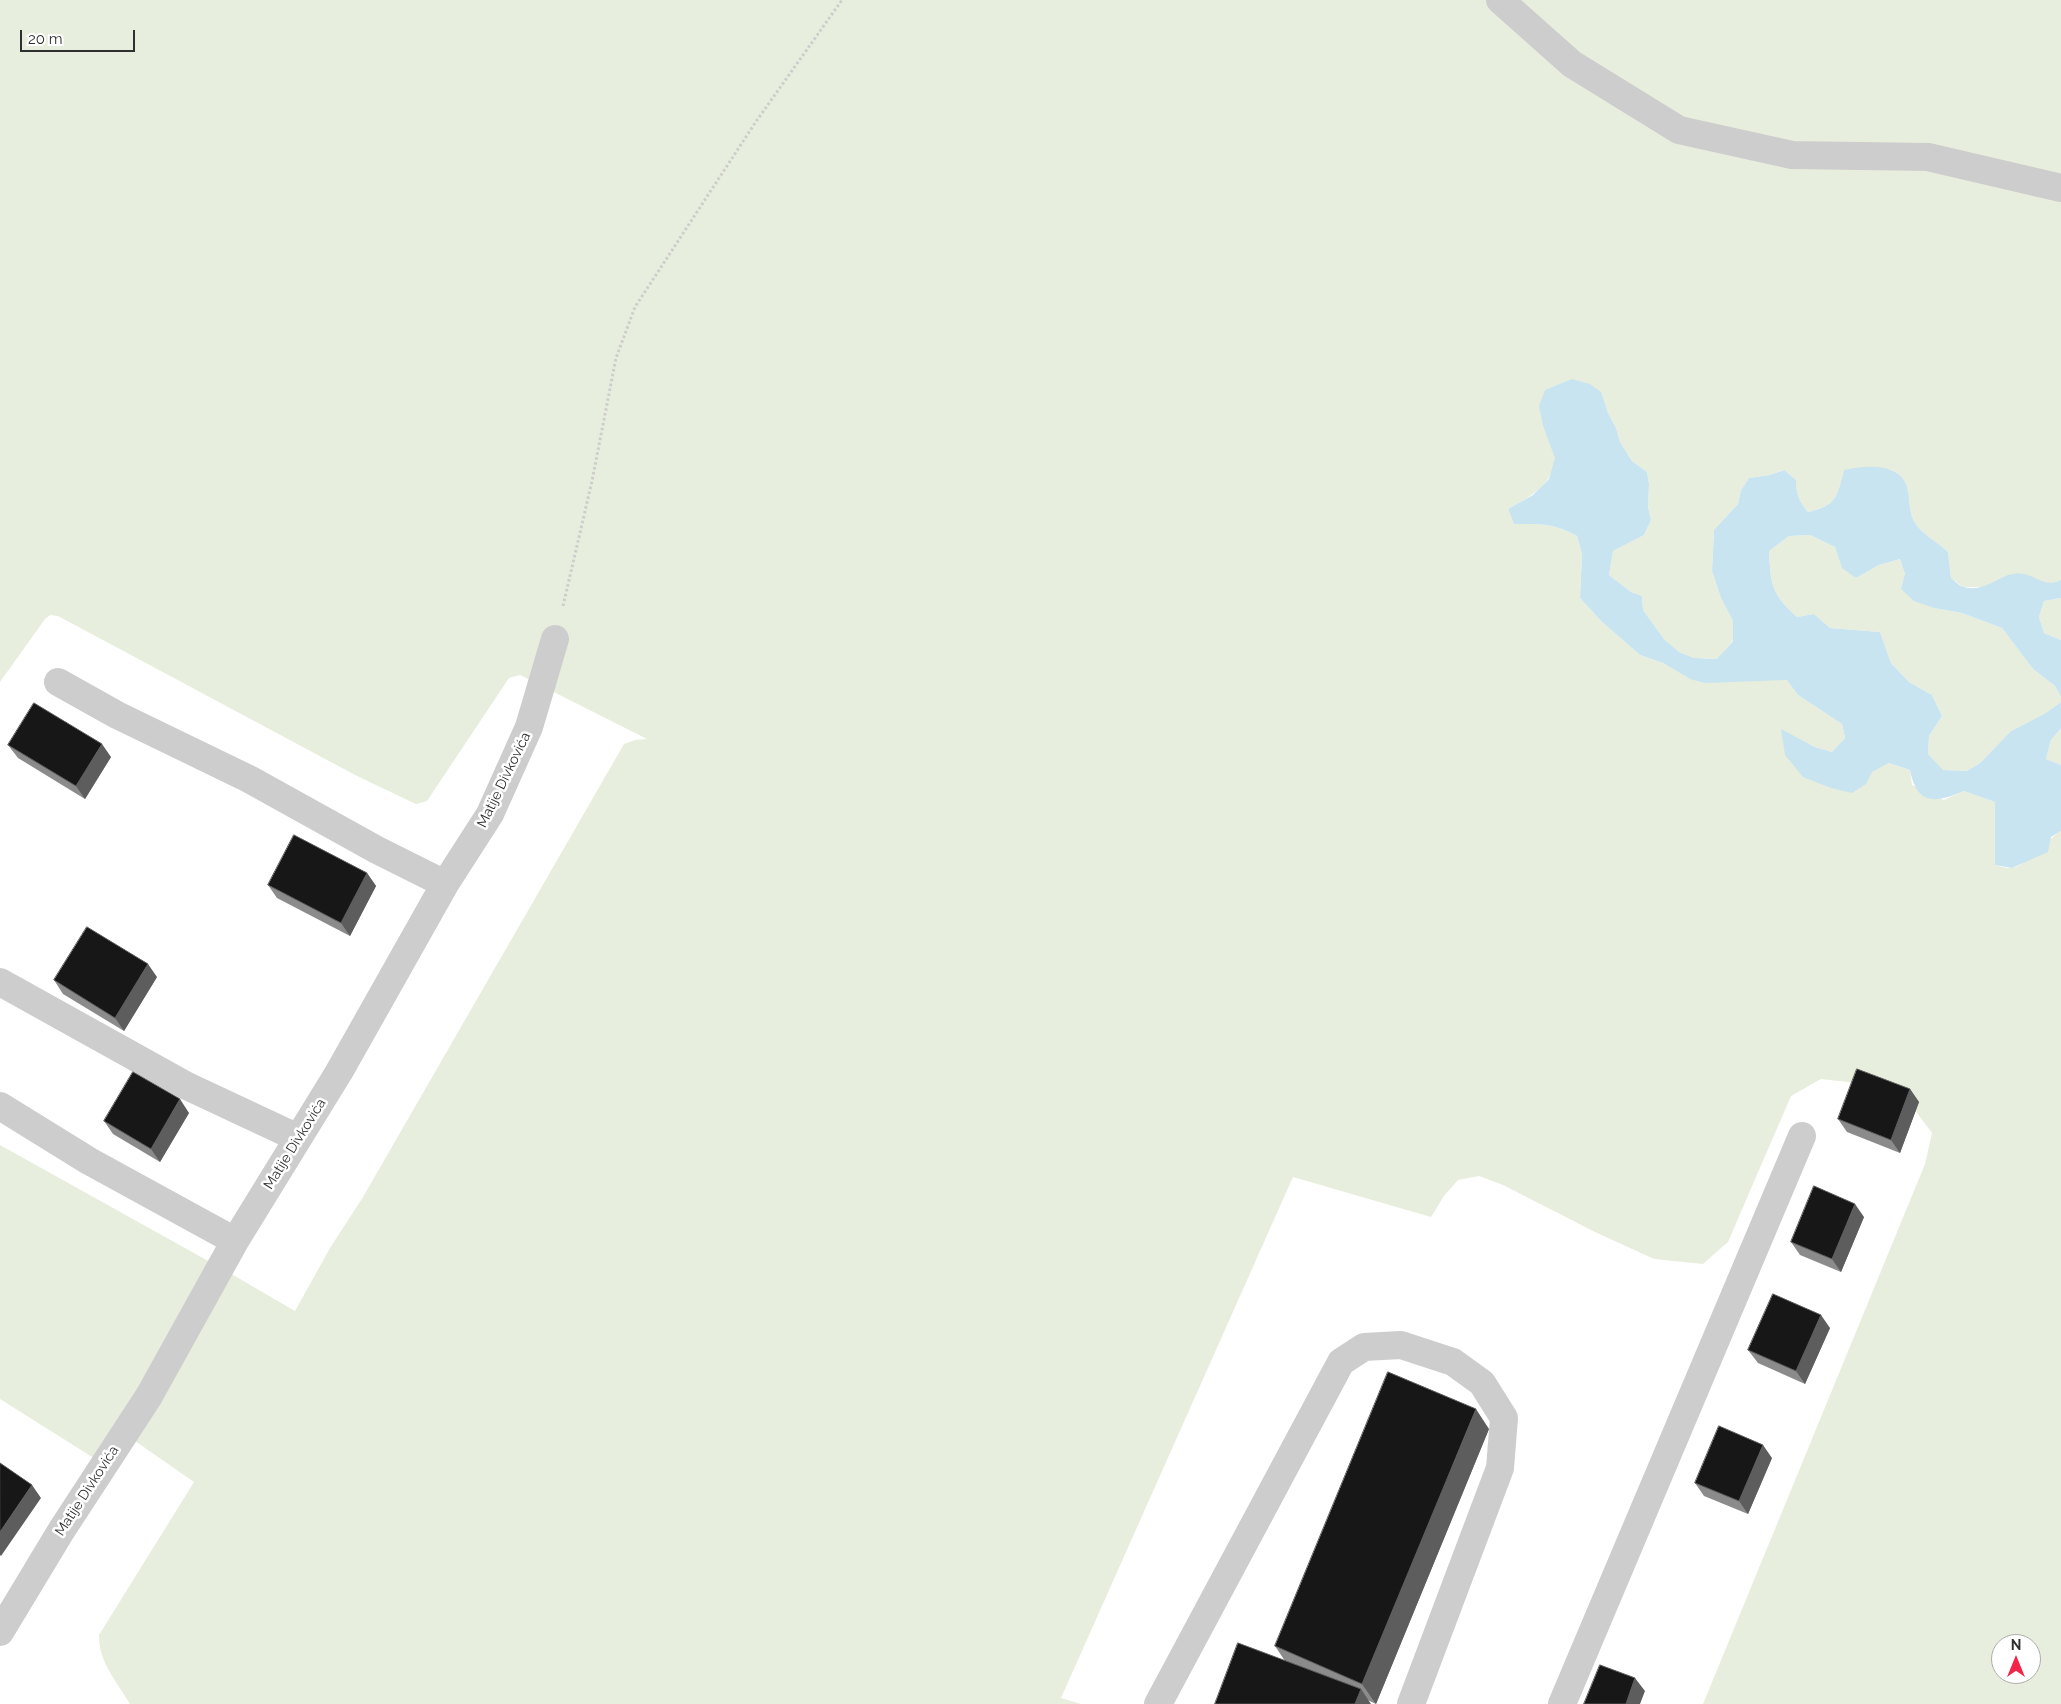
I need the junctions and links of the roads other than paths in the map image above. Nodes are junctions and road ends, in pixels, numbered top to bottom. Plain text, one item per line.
1 (1500, 0) edge
2 (2061, 188) edge
3 (555, 638) road end
4 (58, 682) dead end
5 (445, 884) junction
6 (0, 982) edge
7 (0, 1106) edge
8 (1802, 1136) dead end
9 (298, 1138) junction
10 (235, 1241) junction
11 (0, 1632) edge
12 (1158, 1704) edge
13 (1411, 1704) edge
14 (1562, 1704) edge

1 - 2 street
3 - 5 street, Matije Divkovića
4 - 5 street
5 - 9 street, Matije Divkovića
6 - 9 street
7 - 10 street
8 - 14 street
9 - 10 street, Matije Divkovića
10 - 11 street, Matije Divkovića
12 - 13 street

